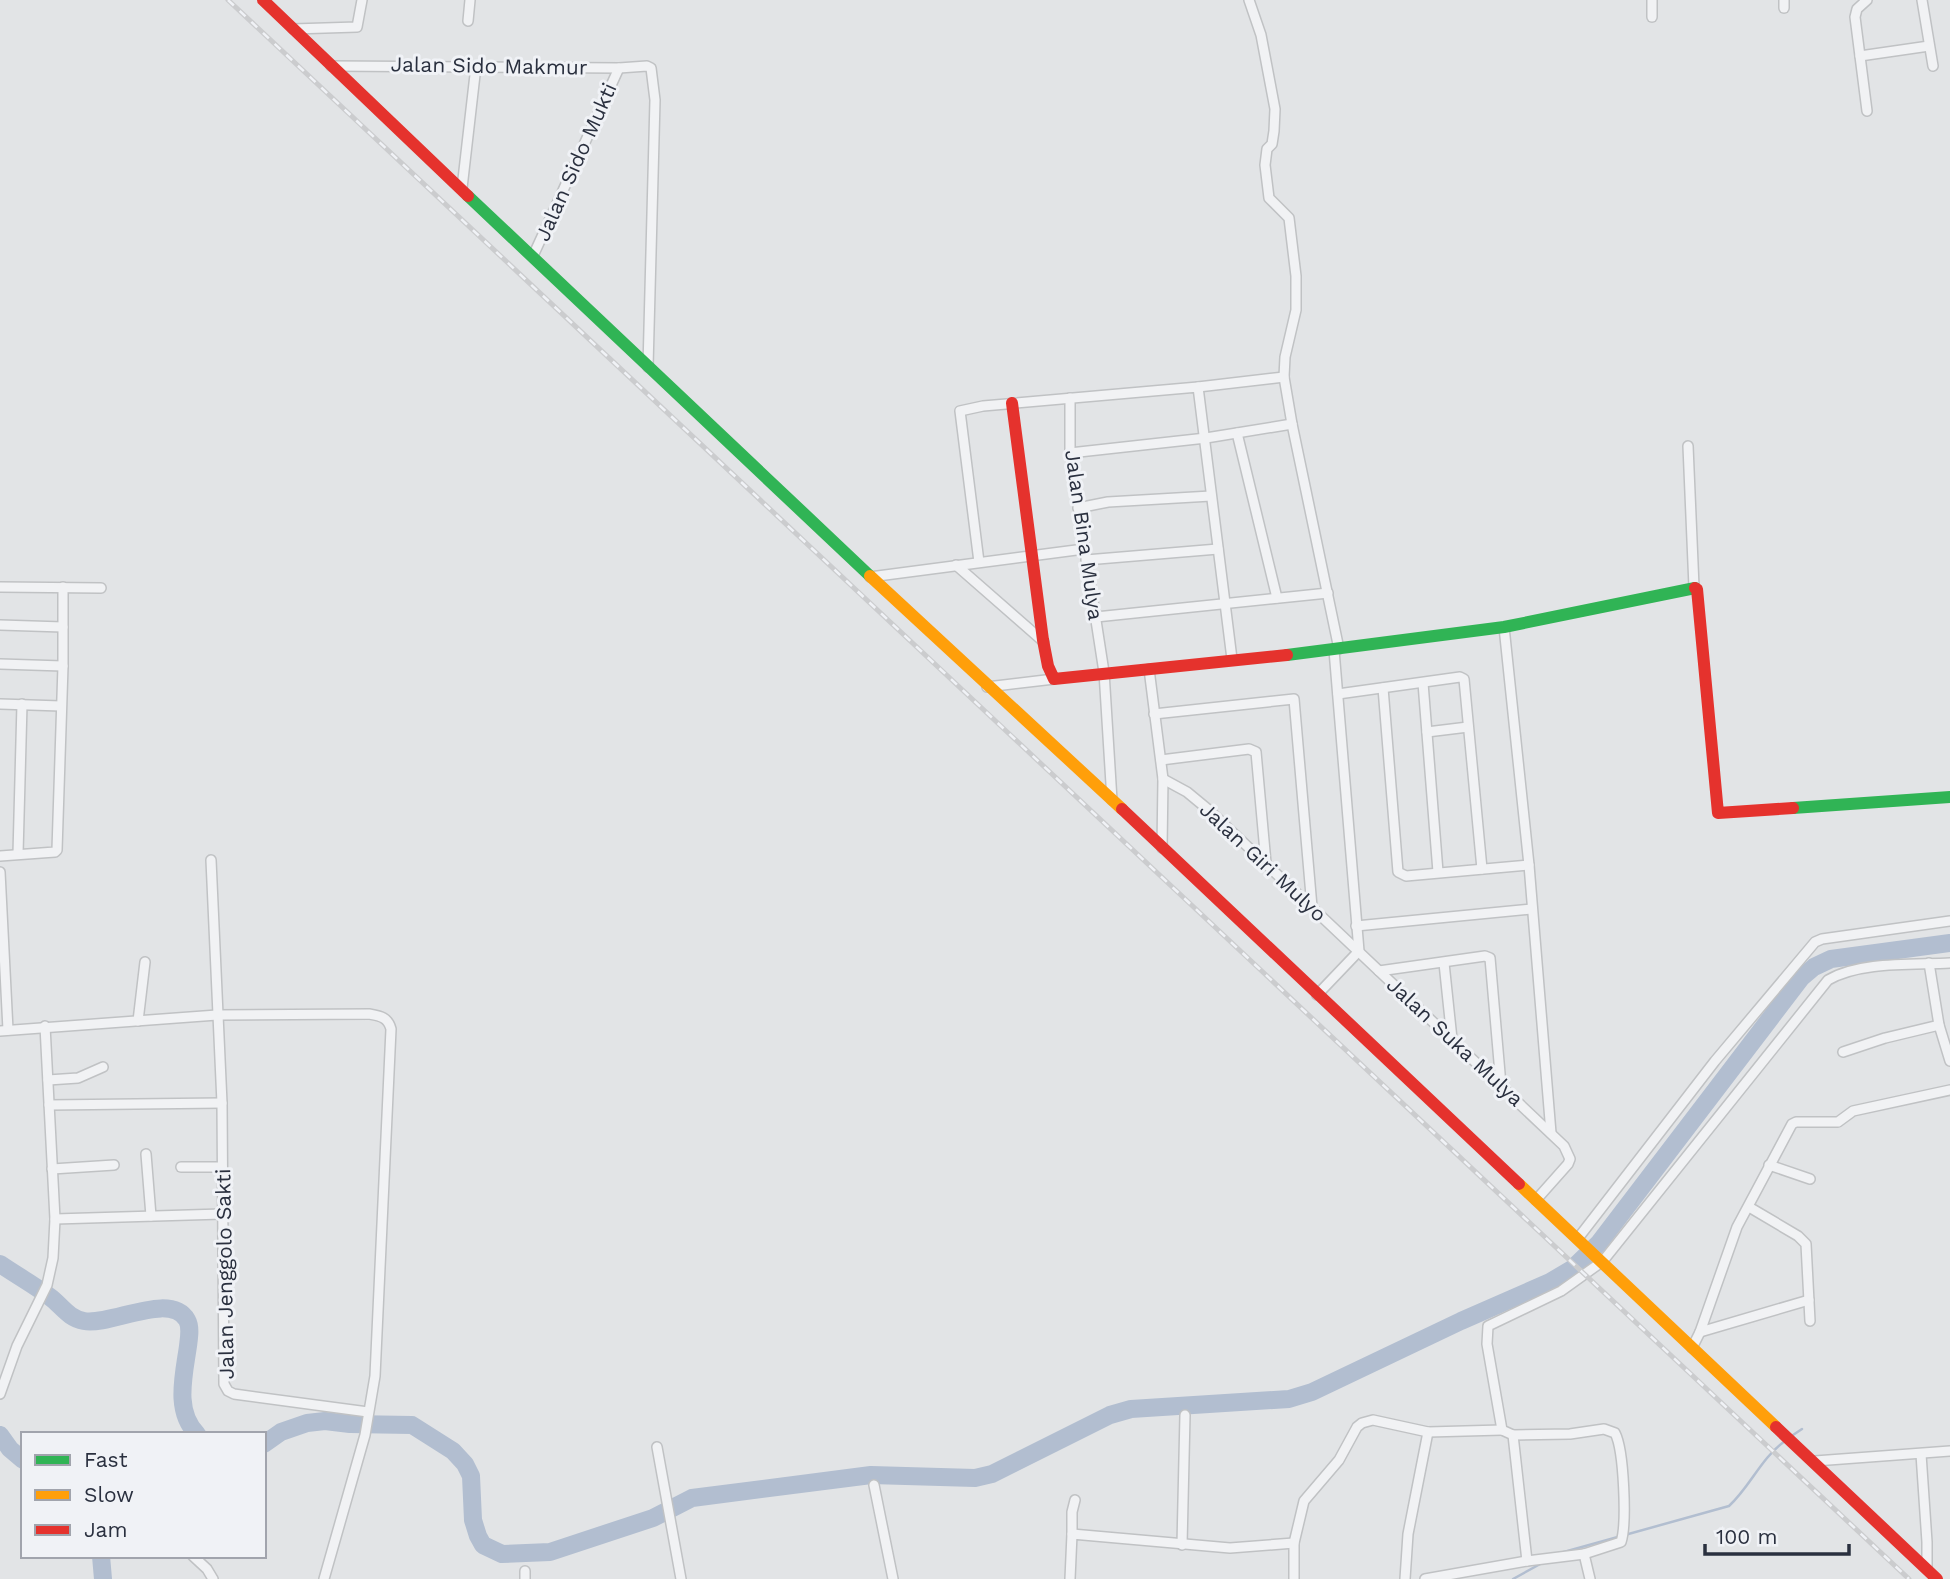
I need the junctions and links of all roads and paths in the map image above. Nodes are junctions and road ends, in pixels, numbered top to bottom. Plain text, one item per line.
1 (263, 0) edge
2 (362, 0) edge
3 (470, 0) edge
4 (1249, 0) edge
5 (1651, 0) edge
6 (1867, 0) edge
7 (1922, 0) edge
8 (1652, 17) dead end
9 (468, 21) dead end
10 (293, 29) junction
11 (1929, 46) junction
12 (1860, 56) junction
13 (331, 66) junction
14 (476, 66) junction
15 (1933, 66) dead end
16 (619, 68) junction
17 (1867, 111) dead end
18 (462, 188) junction
19 (533, 256) junction
20 (648, 366) junction
21 (1284, 377) junction
22 (1198, 387) junction
23 (1070, 398) junction
24 (1012, 403) junction
25 (1292, 424) junction
26 (1237, 433) junction
27 (1206, 438) junction
28 (1688, 446) dead end
29 (1070, 453) junction
30 (1211, 496) junction
31 (1078, 509) junction
32 (1083, 549) junction
33 (1218, 549) junction
34 (1030, 557) junction
35 (1086, 559) junction
36 (979, 562) junction
37 (956, 565) junction
38 (870, 577) junction
39 (0, 587) edge
40 (63, 587) junction
41 (1694, 587) junction
42 (101, 588) dead end
43 (1328, 593) junction
44 (1277, 598) junction
45 (1226, 604) junction
46 (1096, 617) junction
47 (0, 625) edge
48 (63, 627) junction
49 (1504, 627) junction
50 (1044, 642) junction
51 (1337, 650) junction
52 (1231, 659) junction
53 (0, 664) edge
54 (63, 666) junction
55 (1149, 669) junction
56 (1104, 672) junction
57 (1054, 679) junction
58 (1423, 683) junction
59 (988, 687) junction
60 (1383, 688) junction
61 (1338, 694) junction
62 (0, 704) edge
63 (22, 704) junction
64 (61, 706) junction
65 (1154, 714) junction
66 (1468, 727) junction
67 (1427, 732) junction
68 (1161, 760) junction
69 (1163, 779) junction
70 (1950, 797) edge
71 (1112, 800) junction
72 (1161, 849) junction
73 (18, 854) junction
74 (0, 856) edge
75 (211, 860) dead end
76 (1266, 863) junction
77 (1529, 865) junction
78 (1482, 869) junction
79 (1, 872) edge
80 (1437, 872) junction
81 (1312, 907) junction
82 (1531, 909) junction
83 (1950, 921) edge
84 (1356, 926) junction
85 (1359, 951) junction
86 (145, 962) dead end
87 (1444, 963) junction
88 (1929, 963) junction
89 (1950, 963) edge
90 (1379, 971) junction
91 (1317, 995) junction
92 (217, 1015) junction
93 (138, 1021) junction
94 (1939, 1025) junction
95 (45, 1026) junction
96 (4, 1031) edge
97 (1452, 1039) junction
98 (1843, 1052) dead end
99 (1950, 1061) edge
100 (103, 1067) dead end
101 (48, 1080) junction
102 (1501, 1086) junction
103 (1950, 1090) edge
104 (222, 1103) junction
105 (49, 1105) junction
106 (1550, 1133) junction
107 (146, 1154) dead end
108 (114, 1165) dead end
109 (1769, 1165) junction
110 (181, 1167) dead end
111 (222, 1167) junction
112 (52, 1169) junction
113 (1810, 1179) dead end
114 (1536, 1200) junction
115 (1749, 1207) junction
116 (222, 1214) junction
117 (151, 1216) junction
118 (55, 1219) junction
119 (1581, 1239) junction
120 (1601, 1259) junction
121 (1809, 1300) junction
122 (1810, 1321) dead end
123 (1700, 1332) junction
124 (1692, 1348) junction
125 (0, 1394) edge
126 (367, 1414) junction
127 (1185, 1415) dead end
128 (1502, 1430) junction
129 (1428, 1432) junction
130 (1513, 1435) junction
131 (657, 1447) dead end
132 (1950, 1451) edge
133 (1921, 1454) junction
134 (1815, 1461) junction
135 (874, 1485) dead end
136 (1075, 1500) dead end
137 (1072, 1534) junction
138 (1294, 1543) junction
139 (1182, 1545) junction
140 (1584, 1554) junction
141 (195, 1558) edge
142 (1527, 1561) junction
143 (1927, 1569) junction
144 (213, 1579) edge
145 (324, 1579) edge
146 (681, 1579) edge
147 (893, 1579) edge
148 (1070, 1579) edge
149 (1294, 1579) edge
150 (1405, 1579) edge
151 (1425, 1579) edge
152 (1590, 1579) edge
153 (1937, 1579) edge

1 - 10 main road
2 - 10 street
3 - 9 street
4 - 21 street
5 - 8 street
6 - 12 street
7 - 11 street
10 - 13 main road
11 - 12 street
11 - 15 street
12 - 17 street
13 - 14 street, Jalan Sido Makmur
13 - 18 main road
14 - 16 street, Jalan Sido Makmur
14 - 18 street
16 - 19 street, Jalan Sido Mukti
16 - 20 street, Jalan Sido Makmur
18 - 19 main road
19 - 20 main road
20 - 38 main road
21 - 22 street
21 - 25 street
22 - 23 street
22 - 27 street
23 - 24 street
23 - 29 street, Jalan Bina Mulya
24 - 34 main road
24 - 36 street
25 - 26 street
25 - 43 street
26 - 27 street
26 - 44 street
27 - 29 street
27 - 30 street
28 - 41 street
29 - 31 street, Jalan Bina Mulya
30 - 31 street
30 - 33 street
31 - 32 street, Jalan Bina Mulya
32 - 34 street
32 - 35 street, Jalan Bina Mulya
33 - 35 street
33 - 45 street
34 - 36 street
34 - 50 main road
35 - 46 street, Jalan Bina Mulya
36 - 37 street
37 - 38 street
37 - 50 street
38 - 59 main road
39 - 40 street
40 - 42 street
40 - 48 street
41 - 49 main road
41 - 70 main road
43 - 44 street
43 - 51 street
44 - 45 street
45 - 46 street
45 - 52 street
46 - 56 street, Jalan Bina Mulya
47 - 48 street
48 - 54 street
49 - 51 main road
49 - 77 street
50 - 57 main road
51 - 52 main road
51 - 61 street
52 - 55 main road
53 - 54 street
54 - 64 street
55 - 56 main road
55 - 65 street
56 - 57 main road
56 - 71 street, Jalan Bina Mulya
57 - 59 street
58 - 60 street
58 - 66 street
58 - 67 street
59 - 71 main road
60 - 61 street
60 - 80 street
61 - 84 street
62 - 63 street
63 - 64 street
63 - 73 street
64 - 73 street
65 - 68 street
65 - 81 street
66 - 67 street
66 - 78 street
67 - 80 street
68 - 69 street
68 - 76 street
69 - 72 street
69 - 76 street, Jalan Giri Mulyo
71 - 72 main road
72 - 91 main road
73 - 74 street
75 - 92 street, Jalan Jenggolo Sakti
76 - 81 street, Jalan Giri Mulyo
77 - 78 street
77 - 82 street
78 - 80 street
79 - 96 street
81 - 85 street, Jalan Giri Mulyo
82 - 84 street
82 - 106 street
83 - 119 street
84 - 85 street
85 - 90 street, Jalan Suka Mulya
85 - 91 street
86 - 93 street
87 - 90 street
87 - 97 street
87 - 102 street
88 - 89 street
88 - 94 street
88 - 120 street
90 - 97 street, Jalan Suka Mulya
91 - 114 main road
92 - 93 street
92 - 104 street, Jalan Jenggolo Sakti
92 - 126 street
93 - 95 street
94 - 98 street
94 - 99 street
95 - 96 street
95 - 101 street
97 - 102 street, Jalan Suka Mulya
100 - 101 street
101 - 105 street
102 - 106 street, Jalan Suka Mulya
103 - 109 street
104 - 105 street
104 - 111 street, Jalan Jenggolo Sakti
105 - 112 street
106 - 114 street
107 - 117 street
108 - 112 street
109 - 113 street
109 - 115 street
110 - 111 street
111 - 116 street, Jalan Jenggolo Sakti
112 - 118 street
114 - 119 main road
115 - 121 street
115 - 123 street
116 - 117 street
116 - 126 street, Jalan Jenggolo Sakti
117 - 118 street
118 - 125 street
119 - 120 main road
120 - 124 main road
120 - 128 street
121 - 122 street
121 - 123 street
123 - 124 street
124 - 134 main road
126 - 145 street
127 - 139 street
128 - 129 street
128 - 130 street
129 - 138 street
129 - 150 street
130 - 140 street
130 - 142 street
131 - 146 street
132 - 133 street
133 - 134 street
133 - 143 street
134 - 143 main road
135 - 147 street
136 - 137 street
137 - 139 street
137 - 148 street
138 - 139 street
138 - 149 street
140 - 142 street
140 - 152 street
141 - 144 street
142 - 151 street
143 - 153 main road

